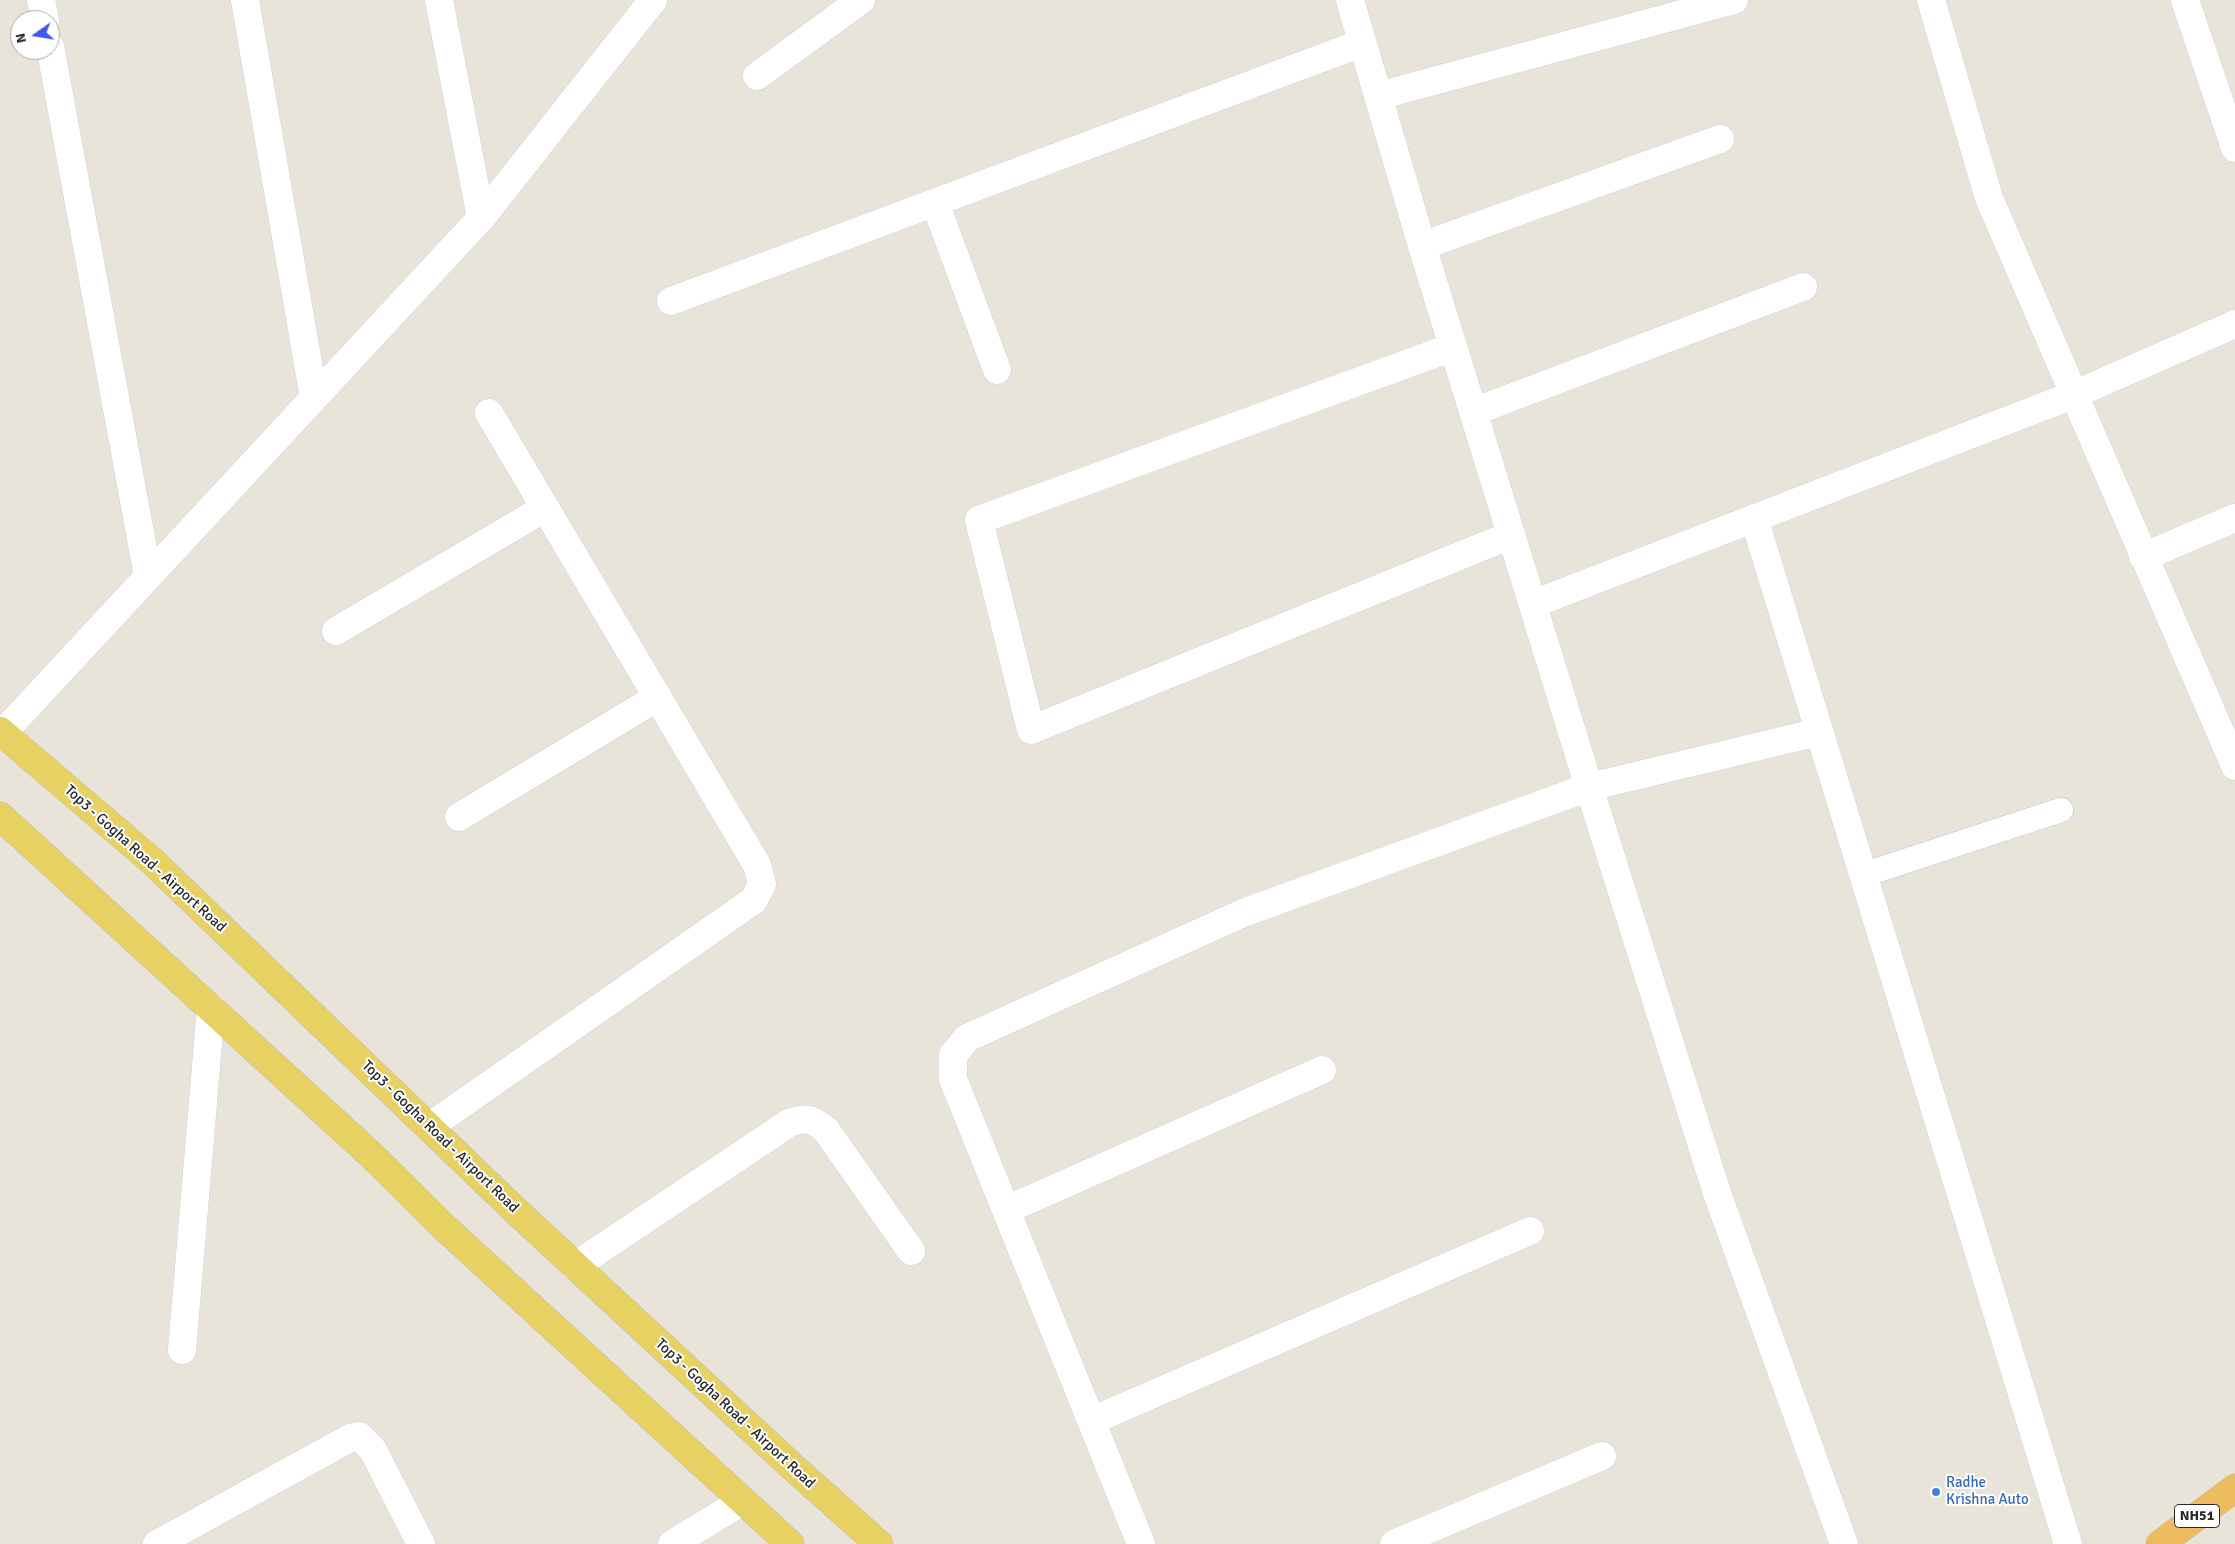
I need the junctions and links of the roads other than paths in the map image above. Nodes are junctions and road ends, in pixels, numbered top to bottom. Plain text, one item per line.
1 (245, 0) edge
2 (439, 0) edge
3 (653, 0) edge
4 (862, 0) edge
5 (1350, 0) edge
6 (1734, 0) edge
7 (1931, 0) edge
8 (2185, 0) edge
9 (1362, 42) junction
10 (53, 60) edge
11 (757, 76) dead end
12 (1378, 96) junction
13 (1720, 140) dead end
14 (2235, 148) edge
15 (935, 202) junction
16 (482, 218) junction
17 (1422, 246) junction
18 (1803, 287) dead end
19 (671, 301) dead end
20 (2235, 324) edge
21 (1453, 347) junction
22 (997, 370) dead end
23 (2073, 395) junction
24 (314, 398) junction
25 (1473, 412) junction
26 (489, 413) dead end
27 (545, 508) junction
28 (1754, 518) junction
29 (2235, 518) edge
30 (1511, 535) junction
31 (2143, 557) junction
32 (148, 576) junction
33 (1532, 604) junction
34 (336, 631) dead end
35 (658, 697) junction
36 (1819, 732) junction
37 (1, 733) edge
38 (2235, 766) edge
39 (1589, 787) junction
40 (2061, 810) dead end
41 (0, 816) edge
42 (459, 817) dead end
43 (1864, 875) junction
44 (211, 1008) junction
45 (1322, 1070) dead end
46 (429, 1127) junction
47 (1006, 1210) junction
48 (1530, 1231) dead end
49 (911, 1251) dead end
50 (575, 1266) junction
51 (182, 1350) dead end
52 (1091, 1421) junction
53 (1602, 1456) dead end
54 (2235, 1488) edge
55 (743, 1501) junction
56 (159, 1544) edge
57 (421, 1544) edge
58 (672, 1544) edge
59 (790, 1544) edge
60 (879, 1544) edge
61 (1141, 1544) edge
62 (1394, 1544) edge
63 (1844, 1544) edge
64 (2068, 1544) edge
65 (2160, 1544) edge

1 - 24 street
2 - 16 street
3 - 16 street
4 - 11 street
5 - 9 street
6 - 12 street
7 - 23 street
8 - 14 street
9 - 12 street
9 - 15 street
10 - 32 street
12 - 17 street
13 - 17 street
15 - 19 street
15 - 22 street
16 - 24 street
17 - 21 street
18 - 25 street
20 - 23 street
21 - 25 street
21 - 30 street
23 - 28 street
23 - 31 street
24 - 32 street
25 - 30 street
26 - 27 street
27 - 34 street
27 - 35 street
28 - 33 street
28 - 36 street
29 - 31 street
30 - 33 street
31 - 38 street
32 - 37 street
33 - 39 street
35 - 42 street
35 - 46 street
36 - 39 street
36 - 43 street
37 - 46 main road, Top3 - Gogha Road - Airport Road
39 - 47 street
39 - 63 street
40 - 43 lane
41 - 44 main road
43 - 64 street
44 - 51 street
44 - 55 main road
45 - 47 street
46 - 50 main road, Top3 - Gogha Road - Airport Road
47 - 52 street
48 - 52 street
49 - 50 street
50 - 60 main road, Top3 - Gogha Road - Airport Road
52 - 61 street
53 - 62 street
54 - 65 highway, NH51
55 - 58 street
55 - 59 main road
56 - 57 street

